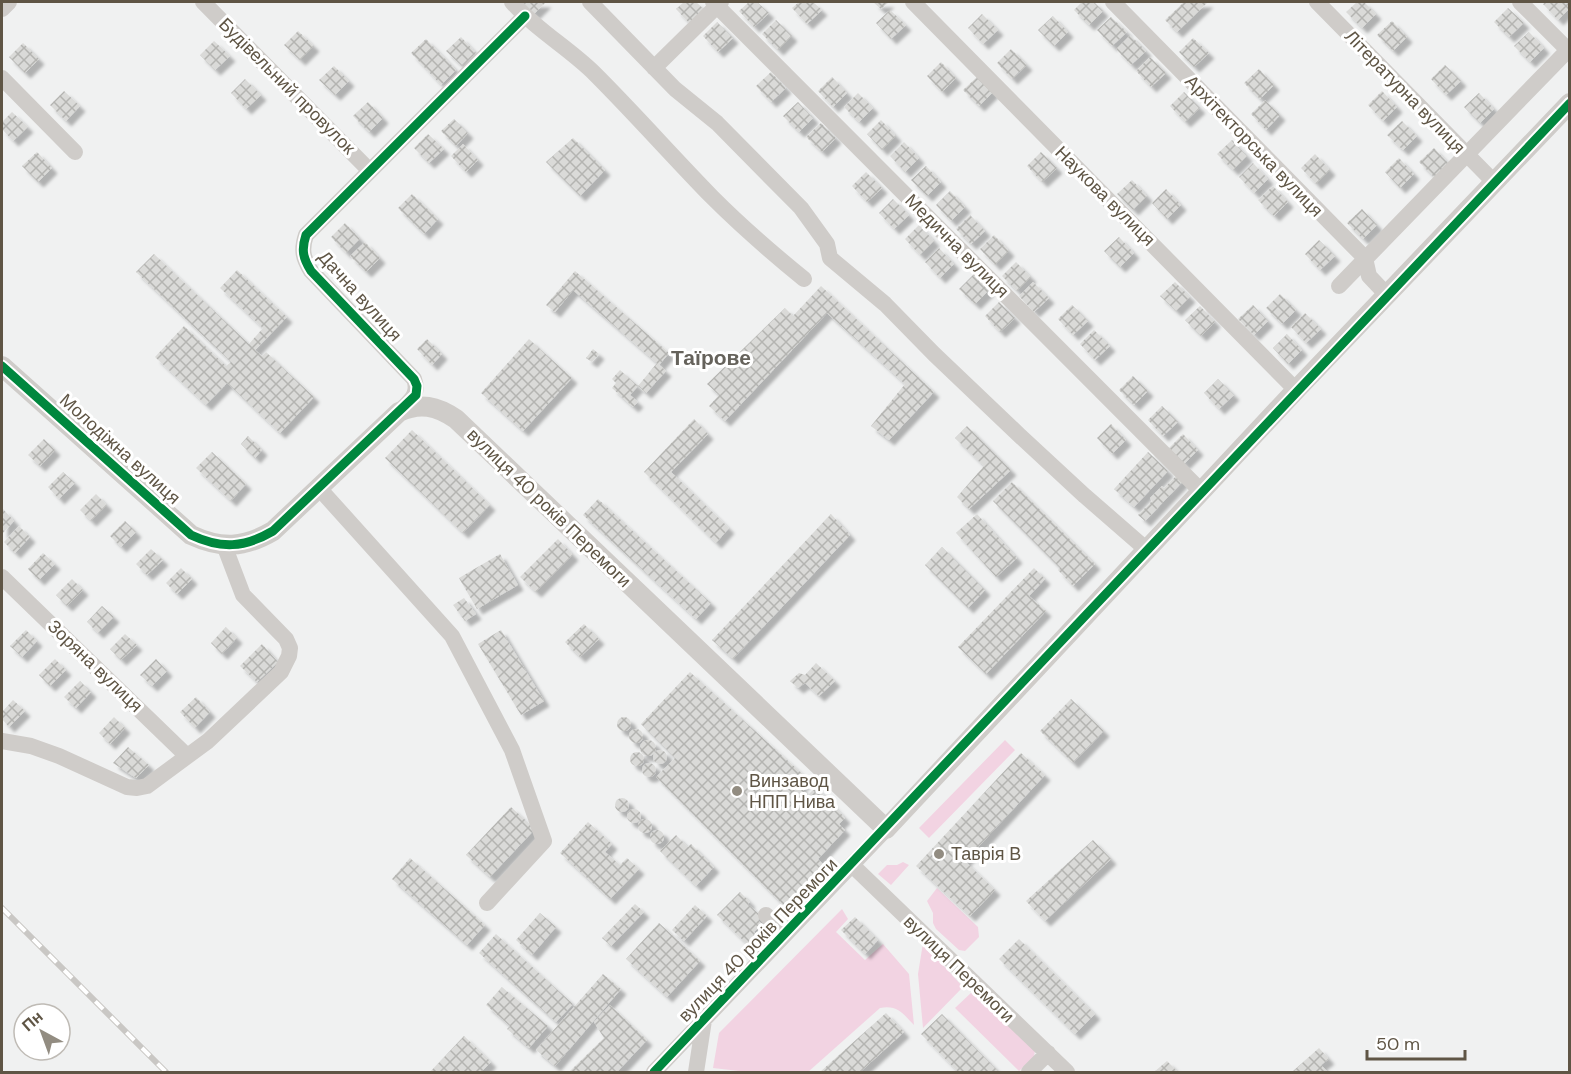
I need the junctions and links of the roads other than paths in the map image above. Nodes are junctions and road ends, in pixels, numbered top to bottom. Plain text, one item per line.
1 (9, 2) edge
2 (203, 2) edge
3 (512, 2) edge
4 (590, 2) edge
5 (914, 2) edge
6 (1113, 2) edge
7 (1317, 2) edge
8 (1520, 2) edge
9 (717, 3) edge
10 (2, 9) edge
11 (525, 16) junction
12 (1569, 51) edge
13 (654, 68) junction
14 (2, 78) edge
15 (1569, 103) edge
16 (75, 152) dead end
17 (1466, 154) junction
18 (370, 171) junction
19 (1494, 182) junction
20 (1365, 258) junction
21 (804, 279) dead end
22 (1339, 286) dead end
23 (1387, 295) junction
24 (2, 366) edge
25 (1296, 390) junction
26 (399, 412) junction
27 (318, 487) junction
28 (1201, 491) junction
29 (224, 545) junction
30 (1147, 550) junction
31 (2, 577) edge
32 (2, 741) edge
33 (187, 756) junction
34 (886, 829) junction
35 (852, 865) junction
36 (487, 903) dead end
37 (766, 915) dead end
38 (785, 934) junction
39 (704, 1020) junction
40 (1048, 1053) junction
41 (654, 1072) edge
42 (696, 1072) edge
43 (1029, 1072) edge
44 (1067, 1072) edge

1 - 10 street
2 - 18 street, Будівельний провулок
3 - 11 street
4 - 13 street
5 - 25 street, Наукова вулиця
6 - 20 street, Архітекторська вулиця
7 - 17 street, Літературна вулиця
8 - 12 street
9 - 13 street
9 - 28 street, Медична вулиця
11 - 18 street, Дачна вулиця
11 - 21 street
12 - 17 street
13 - 30 street
14 - 16 street
15 - 19 street
17 - 19 street, Літературна вулиця
17 - 20 street
18 - 26 street, Дачна вулиця
19 - 23 street
20 - 22 street
20 - 23 street, Архітекторська вулиця
23 - 25 street
24 - 29 street, Молодіжна вулиця
25 - 28 street
26 - 27 street, Дачна вулиця
26 - 34 street, вулиця 40 років Перемоги
27 - 29 street, Дачна вулиця
27 - 36 street
28 - 30 street
29 - 33 street
30 - 34 street
31 - 33 street, Зоряна вулиця
32 - 33 street
34 - 35 street, вулиця 40 років Перемоги
35 - 38 street, вулиця 40 років Перемоги
35 - 40 street, вулиця Перемоги
37 - 38 street
38 - 39 street, вулиця 40 років Перемоги
39 - 41 street, вулиця 40 років Перемоги
39 - 42 street, вулиця 40 років Перемоги
40 - 43 street
40 - 44 street, вулиця Перемоги

